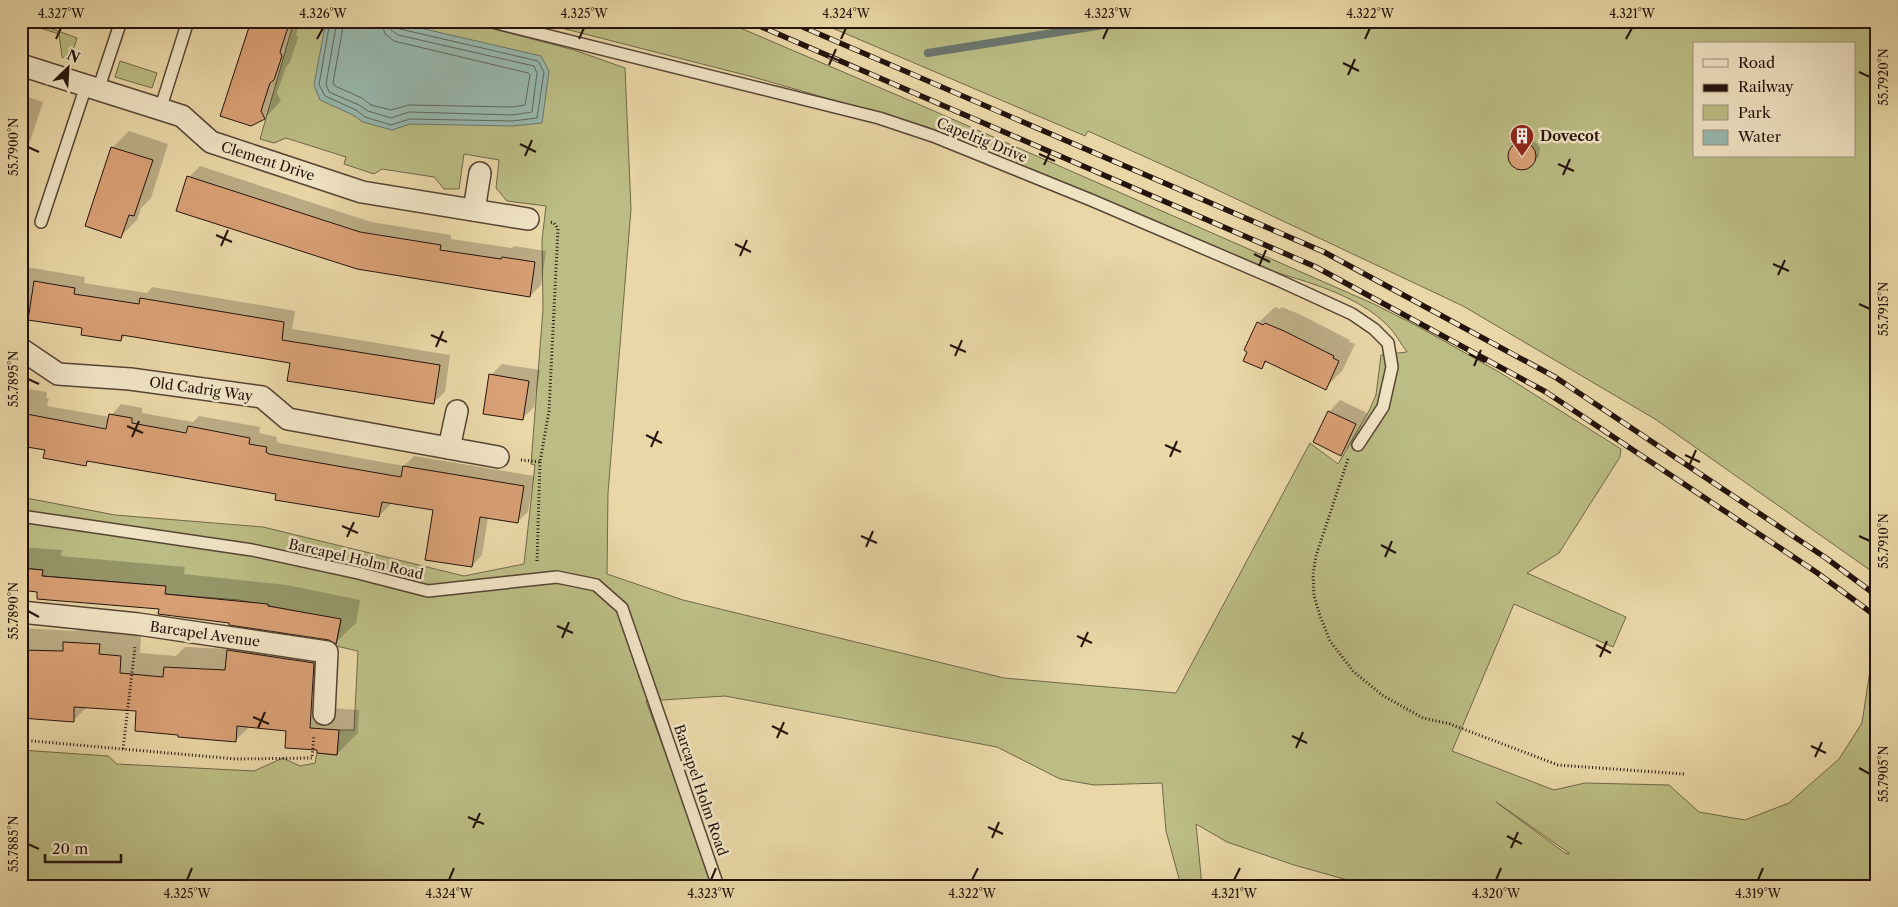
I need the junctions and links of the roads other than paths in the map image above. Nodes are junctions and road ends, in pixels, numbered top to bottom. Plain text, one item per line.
1 (121, 21) edge
2 (188, 21) edge
3 (489, 21) edge
4 (21, 65) edge
5 (92, 88) junction
6 (160, 110) junction
7 (480, 173) dead end
8 (474, 210) junction
9 (528, 219) dead end
10 (41, 222) dead end
11 (21, 350) edge
12 (457, 411) dead end
13 (1358, 445) road end
14 (449, 448) junction
15 (498, 457) road end
16 (21, 516) edge
17 (21, 612) edge
18 (324, 714) road end
19 (718, 886) edge

1 - 5 lane
2 - 6 lane
3 - 13 lane, Capelrig Drive
4 - 5 street, Clement Drive
5 - 6 street, Clement Drive
5 - 10 lane
6 - 8 street, Clement Drive
7 - 8 street
8 - 9 street, Clement Drive
11 - 14 street, Old Cadrig Way
12 - 14 street
14 - 15 street, Old Cadrig Way
16 - 19 lane, Barcapel Holm Road
17 - 18 street, Barcapel Avenue

